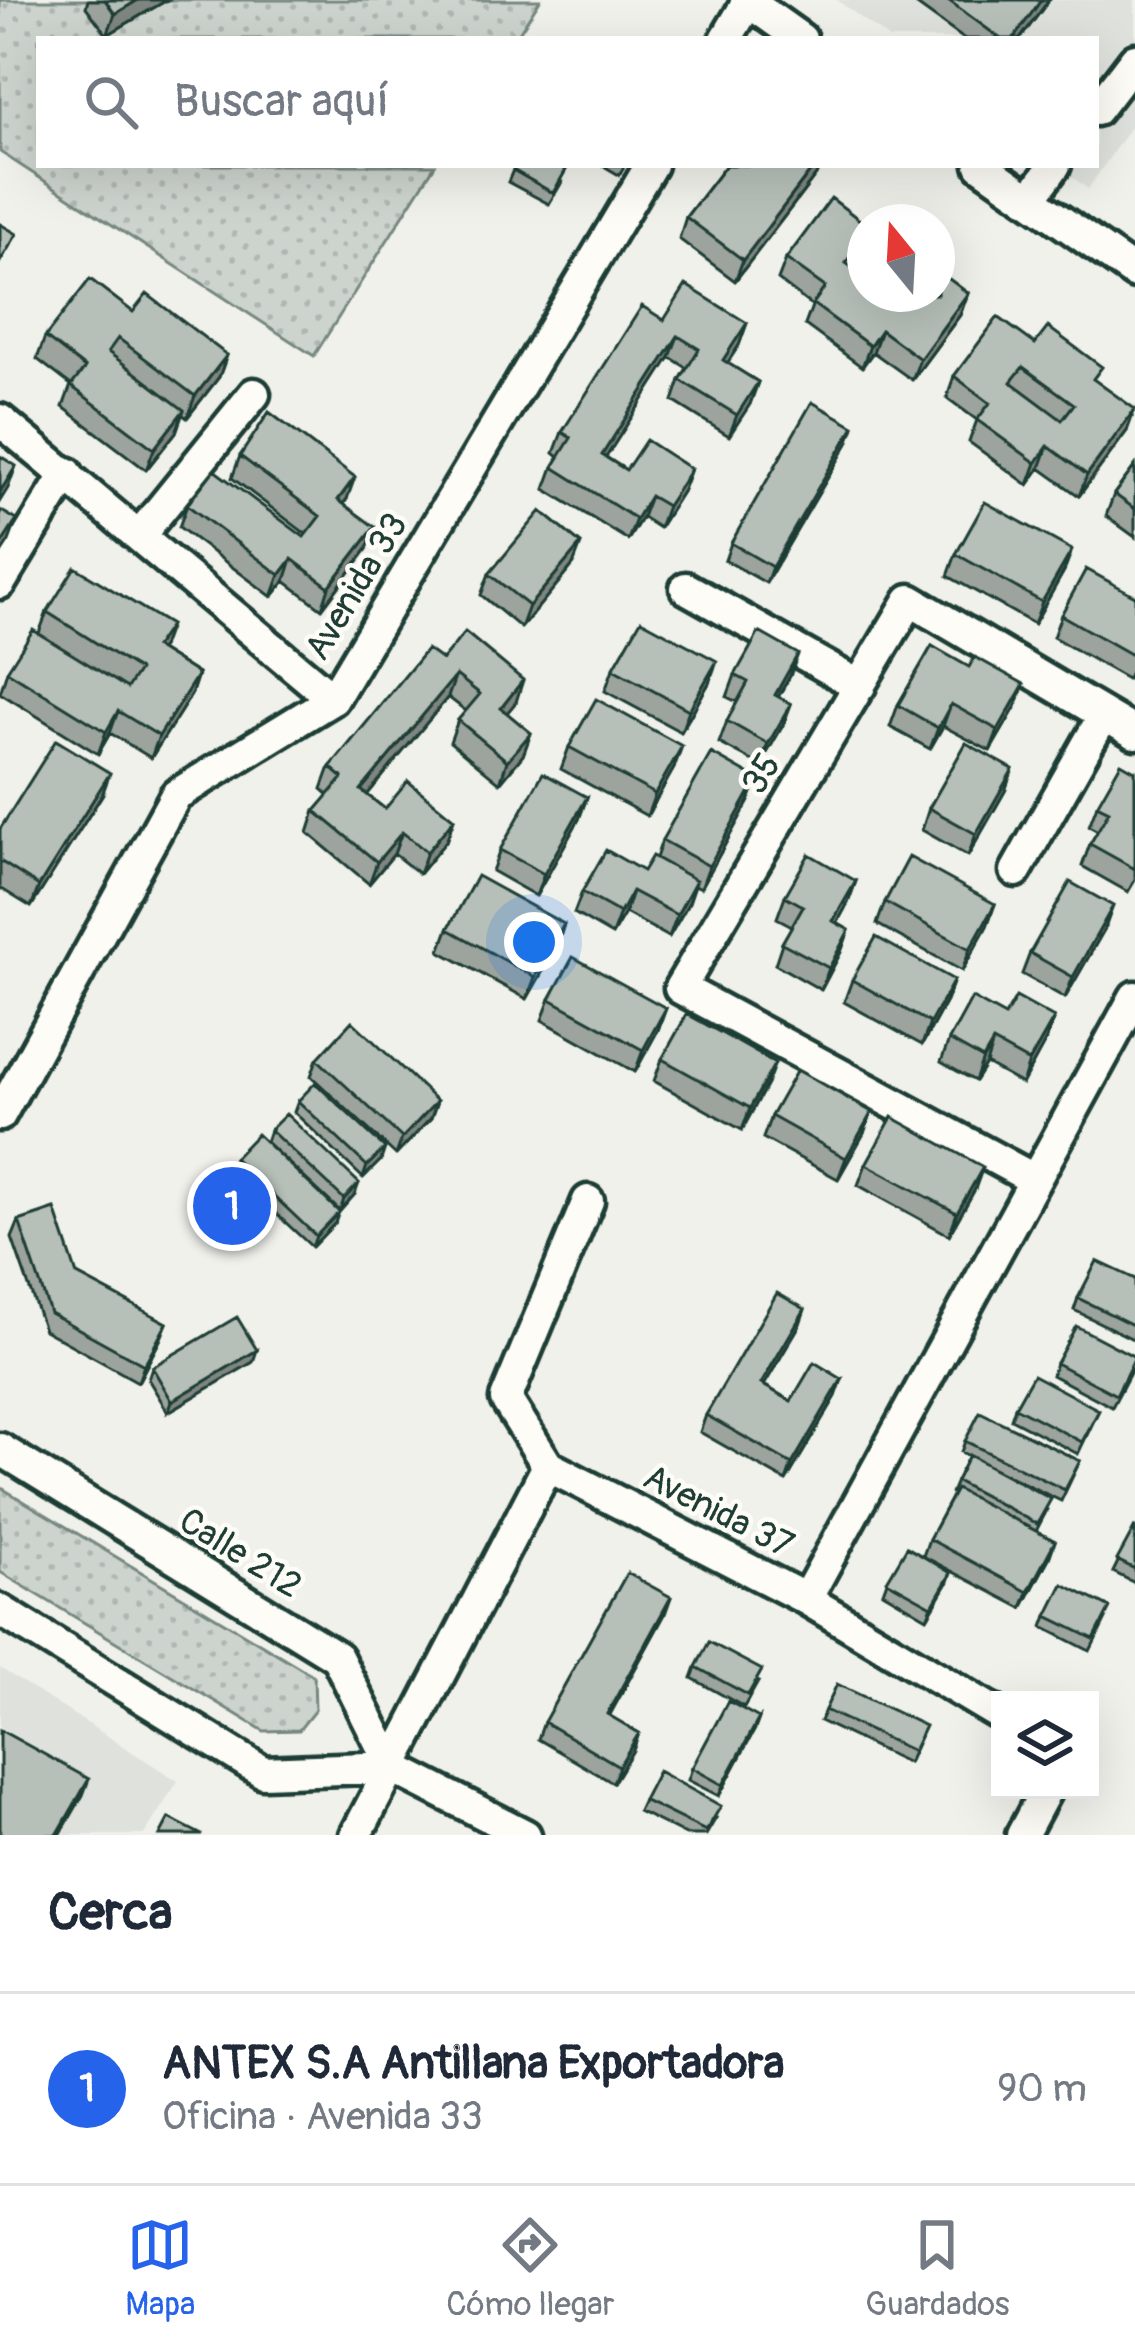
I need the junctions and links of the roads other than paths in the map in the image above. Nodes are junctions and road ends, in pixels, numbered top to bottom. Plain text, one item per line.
1 (747, 1) edge
2 (728, 36) edge
3 (798, 36) edge
4 (1135, 58) edge
5 (1099, 106) edge
6 (649, 168) edge
7 (985, 168) edge
8 (1053, 168) edge
9 (1030, 199) junction
10 (1135, 273) edge
11 (254, 394) dead end
12 (0, 420) edge
13 (67, 473) junction
14 (140, 535) junction
15 (0, 583) edge
16 (686, 589) dead end
17 (860, 686) junction
18 (333, 699) junction
19 (1104, 715) junction
20 (1135, 734) edge
21 (1016, 871) dead end
22 (1135, 997) edge
23 (0, 1115) edge
24 (1035, 1180) junction
25 (588, 1201) dead end
26 (0, 1449) edge
27 (548, 1466) junction
28 (806, 1599) junction
29 (0, 1610) edge
30 (991, 1710) edge
31 (392, 1767) junction
32 (1041, 1799) edge
33 (356, 1835) edge
34 (526, 1835) edge
35 (1022, 1835) edge

1 - 2 street
1 - 3 street
4 - 5 street
6 - 18 street, Avenida 33
7 - 9 street
8 - 9 street
9 - 10 street
11 - 14 street
12 - 13 street
13 - 14 street
13 - 15 street
14 - 18 street
16 - 17 street
17 - 19 street, 35
17 - 24 street, 35
18 - 23 street, Avenida 33
19 - 20 street
19 - 21 street
22 - 24 street, Avenida 37
24 - 28 street, Avenida 37
25 - 27 street
26 - 31 street, Calle 212
27 - 28 street, Avenida 37
27 - 31 street
28 - 30 street
29 - 31 street
31 - 33 street
31 - 34 street
32 - 35 street

